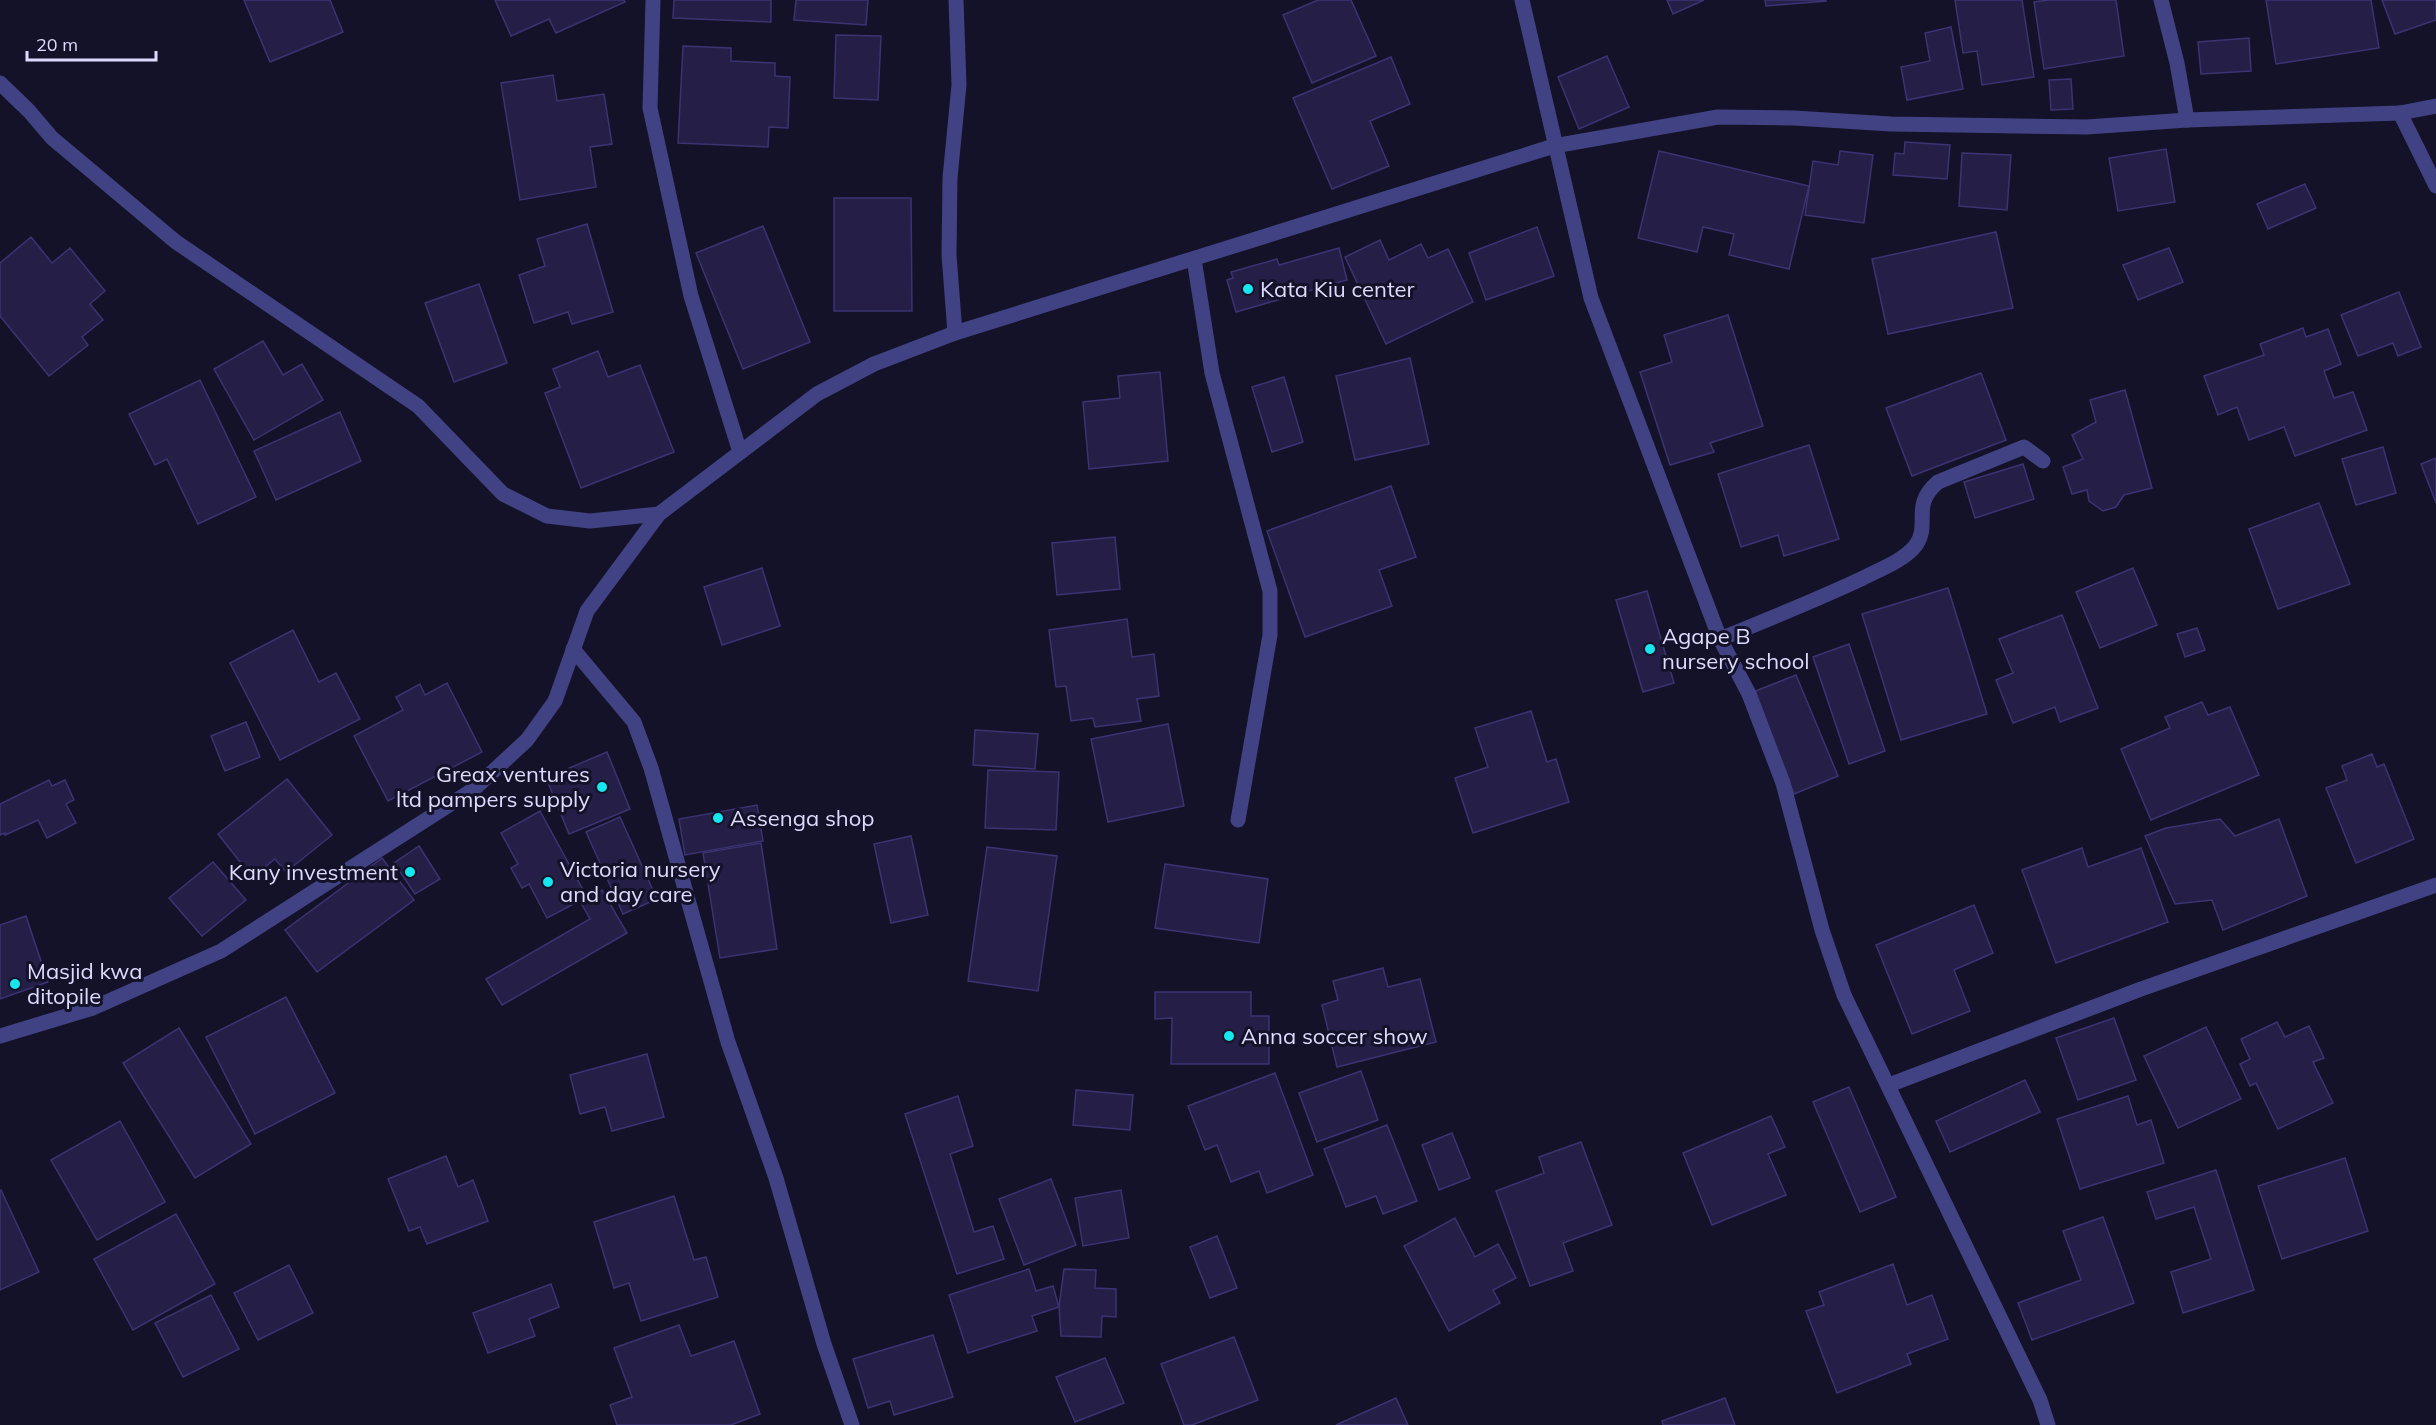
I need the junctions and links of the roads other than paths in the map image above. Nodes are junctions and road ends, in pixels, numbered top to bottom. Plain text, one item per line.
1 (653, 0) edge
2 (956, 0) edge
3 (1522, 0) edge
4 (2161, 0) edge
5 (0, 83) edge
6 (2436, 106) edge
7 (2400, 113) junction
8 (2187, 120) junction
9 (1554, 146) junction
10 (2436, 186) edge
11 (1194, 259) junction
12 (955, 333) junction
13 (740, 452) junction
14 (2043, 461) dead end
15 (658, 514) junction
16 (1720, 639) junction
17 (573, 649) junction
18 (1238, 820) dead end
19 (2436, 885) edge
20 (0, 1036) edge
21 (1889, 1085) junction
22 (852, 1425) edge
23 (2048, 1425) edge

1 - 13 street
2 - 12 street
3 - 9 street
4 - 8 street
5 - 15 street
6 - 7 street
7 - 8 street
7 - 10 street
8 - 9 street
9 - 11 street
9 - 16 street
11 - 12 street
11 - 18 street
12 - 13 street
13 - 15 street
14 - 16 street
15 - 17 street
16 - 21 street
17 - 20 street
17 - 22 street
19 - 21 street
21 - 23 street

